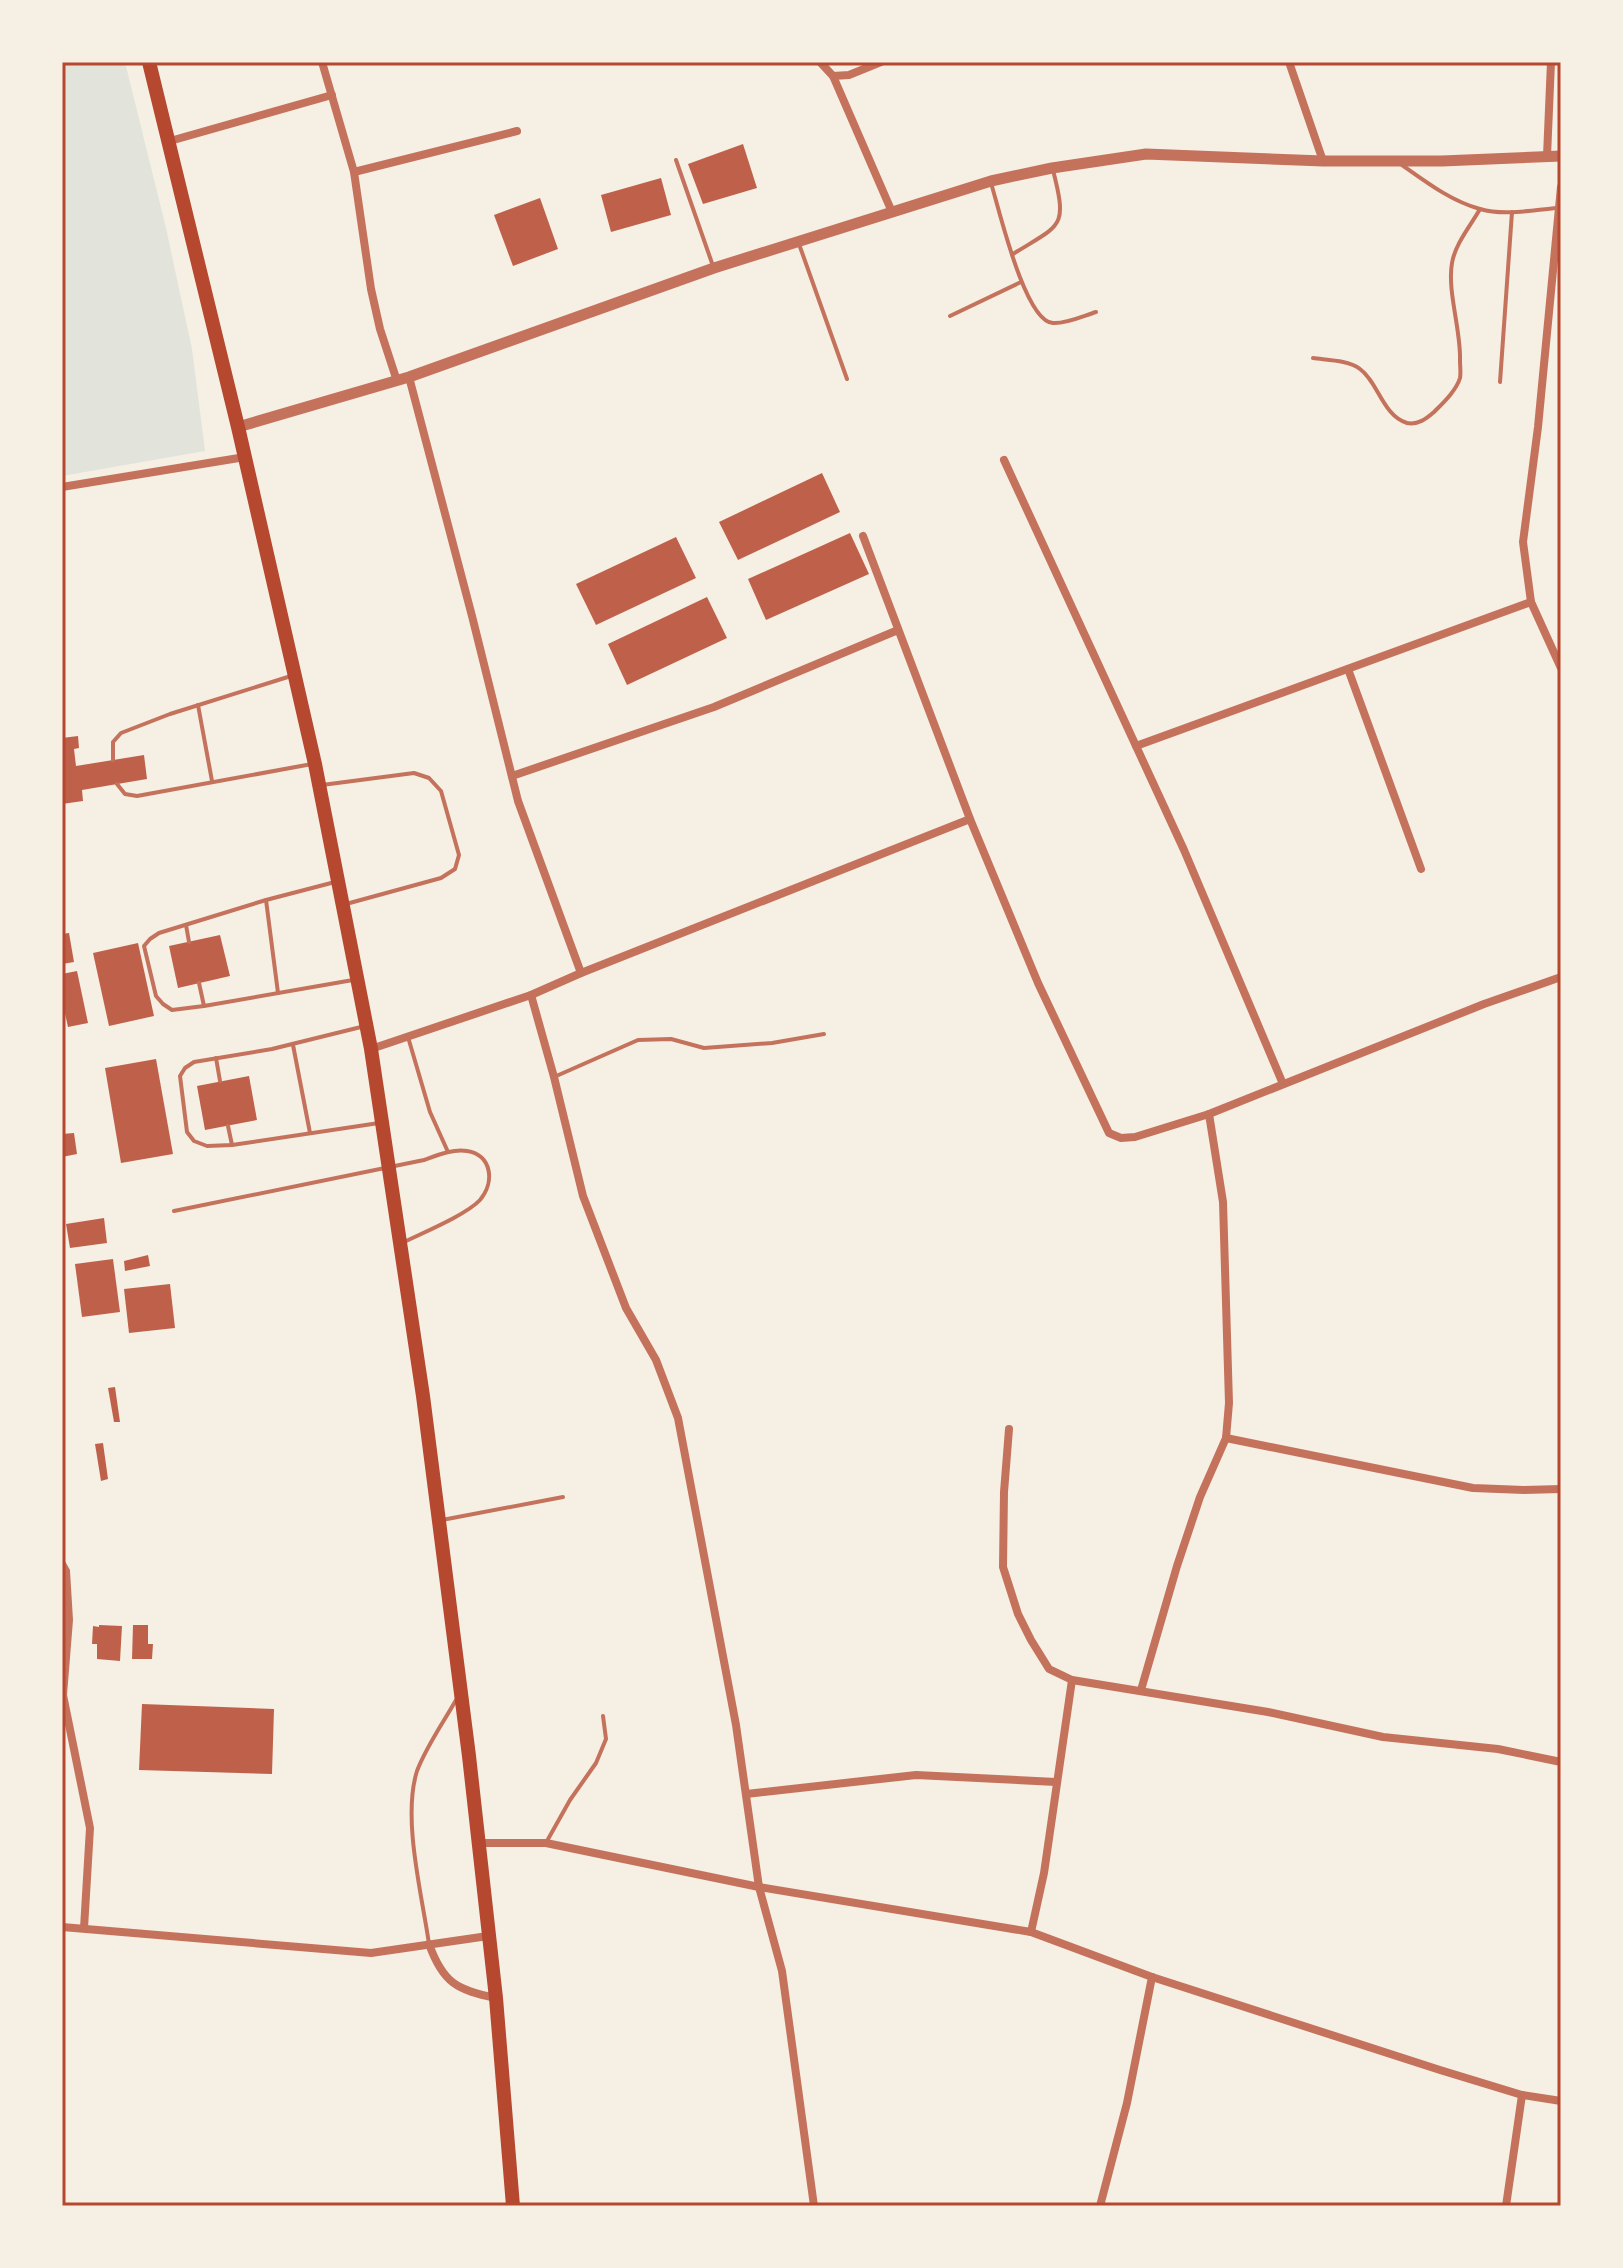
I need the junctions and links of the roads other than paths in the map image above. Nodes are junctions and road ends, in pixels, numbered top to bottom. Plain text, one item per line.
1 (149, 62) edge
2 (322, 62) edge
3 (820, 62) edge
4 (881, 62) edge
5 (1289, 62) edge
6 (1551, 62) edge
7 (833, 76) junction
8 (332, 95) junction
9 (517, 131) dead end
10 (170, 141) junction
11 (1547, 156) junction
12 (1561, 156) edge
13 (676, 160) dead end
14 (1323, 161) junction
15 (1396, 161) junction
16 (1052, 168) junction
17 (354, 172) junction
18 (991, 181) junction
19 (1561, 187) edge
20 (1559, 208) edge
21 (1480, 209) junction
22 (892, 212) junction
23 (1512, 212) junction
24 (798, 242) junction
25 (1013, 254) junction
26 (714, 268) junction
27 (1021, 282) junction
28 (1096, 312) dead end
29 (950, 316) dead end
30 (1313, 358) dead end
31 (409, 377) junction
32 (847, 379) dead end
33 (397, 381) junction
34 (1500, 382) dead end
35 (238, 427) junction
36 (245, 457) junction
37 (1004, 460) dead end
38 (62, 487) edge
39 (863, 536) dead end
40 (1531, 602) junction
41 (898, 630) junction
42 (1561, 668) edge
43 (1348, 669) junction
44 (294, 675) junction
45 (198, 705) junction
46 (1136, 746) junction
47 (113, 760) dead end
48 (315, 764) junction
49 (512, 776) junction
50 (212, 782) junction
51 (117, 784) dead end
52 (319, 785) junction
53 (970, 819) junction
54 (1421, 869) dead end
55 (337, 881) junction
56 (266, 900) junction
57 (342, 905) junction
58 (186, 925) junction
59 (189, 942) dead end
60 (581, 973) junction
61 (1561, 977) edge
62 (357, 979) junction
63 (199, 983) dead end
64 (278, 994) junction
65 (531, 995) junction
66 (204, 1006) junction
67 (366, 1025) junction
68 (824, 1034) dead end
69 (408, 1036) junction
70 (293, 1045) junction
71 (371, 1049) junction
72 (216, 1058) junction
73 (554, 1077) junction
74 (220, 1081) dead end
75 (1283, 1084) junction
76 (1209, 1114) junction
77 (382, 1122) junction
78 (228, 1126) dead end
79 (310, 1133) junction
80 (232, 1145) junction
81 (448, 1152) junction
82 (389, 1167) junction
83 (174, 1211) dead end
84 (400, 1244) junction
85 (1009, 1429) dead end
86 (1226, 1438) junction
87 (1561, 1489) edge
88 (563, 1497) dead end
89 (439, 1520) junction
90 (62, 1564) edge
91 (1072, 1680) junction
92 (1141, 1690) junction
93 (461, 1691) junction
94 (603, 1716) dead end
95 (1561, 1762) edge
96 (1056, 1782) junction
97 (746, 1794) junction
98 (479, 1843) junction
99 (546, 1843) junction
100 (759, 1887) junction
101 (62, 1927) edge
102 (84, 1928) junction
103 (1031, 1932) junction
104 (488, 1936) junction
105 (429, 1944) junction
106 (1152, 1977) junction
107 (496, 1998) junction
108 (1522, 2095) junction
109 (1561, 2101) edge
110 (513, 2206) edge
111 (814, 2206) edge
112 (1100, 2206) edge
113 (1506, 2206) edge

1 - 10 highway
2 - 8 street
3 - 7 street
4 - 7 street
5 - 14 street
6 - 11 street
7 - 22 street
8 - 10 street
8 - 17 street
9 - 17 street
10 - 35 highway
11 - 12 street
11 - 15 street
13 - 26 lane
14 - 15 street
14 - 16 street
15 - 21 lane
16 - 18 street
16 - 25 lane
17 - 33 street
18 - 22 street
18 - 25 lane
19 - 20 street
20 - 23 lane
20 - 40 street
21 - 23 lane
21 - 30 lane
22 - 24 street
23 - 34 lane
24 - 26 street
24 - 32 lane
25 - 27 lane
26 - 31 street
27 - 28 lane
27 - 29 lane
31 - 33 street
31 - 49 street
33 - 35 street
35 - 36 highway
36 - 38 street
36 - 44 highway
37 - 46 street
39 - 41 street
40 - 42 street
40 - 43 street
41 - 49 street
41 - 53 street
43 - 46 street
43 - 54 street
44 - 45 lane
44 - 48 highway
45 - 47 lane
45 - 50 lane
46 - 75 street
48 - 50 lane
48 - 52 highway
49 - 60 street
50 - 51 lane
52 - 55 highway
52 - 57 lane
53 - 60 street
53 - 76 street
55 - 56 lane
55 - 57 highway
56 - 58 lane
56 - 64 lane
57 - 62 highway
58 - 59 lane
58 - 66 lane
60 - 65 street
61 - 75 street
62 - 64 lane
62 - 67 highway
63 - 66 lane
64 - 66 lane
65 - 69 street
65 - 73 street
67 - 70 lane
67 - 71 highway
68 - 73 lane
69 - 71 street
69 - 81 lane
70 - 72 lane
70 - 79 lane
71 - 77 highway
72 - 74 lane
72 - 80 lane
73 - 97 street
75 - 76 street
76 - 86 street
77 - 79 lane
77 - 82 highway
78 - 80 lane
79 - 80 lane
81 - 82 lane
81 - 84 lane
82 - 83 lane
82 - 84 highway
84 - 89 highway
85 - 91 street
86 - 87 street
86 - 92 street
88 - 89 lane
89 - 93 highway
90 - 102 street
91 - 92 street
91 - 96 street
92 - 95 street
93 - 98 highway
93 - 105 lane
94 - 99 lane
96 - 97 street
96 - 103 street
97 - 100 street
98 - 99 street
98 - 104 highway
99 - 100 street
100 - 103 street
100 - 111 street
101 - 102 street
102 - 105 street
103 - 106 street
104 - 105 street
104 - 107 highway
105 - 107 street
106 - 108 street
106 - 112 street
107 - 110 highway
108 - 109 street
108 - 113 street

